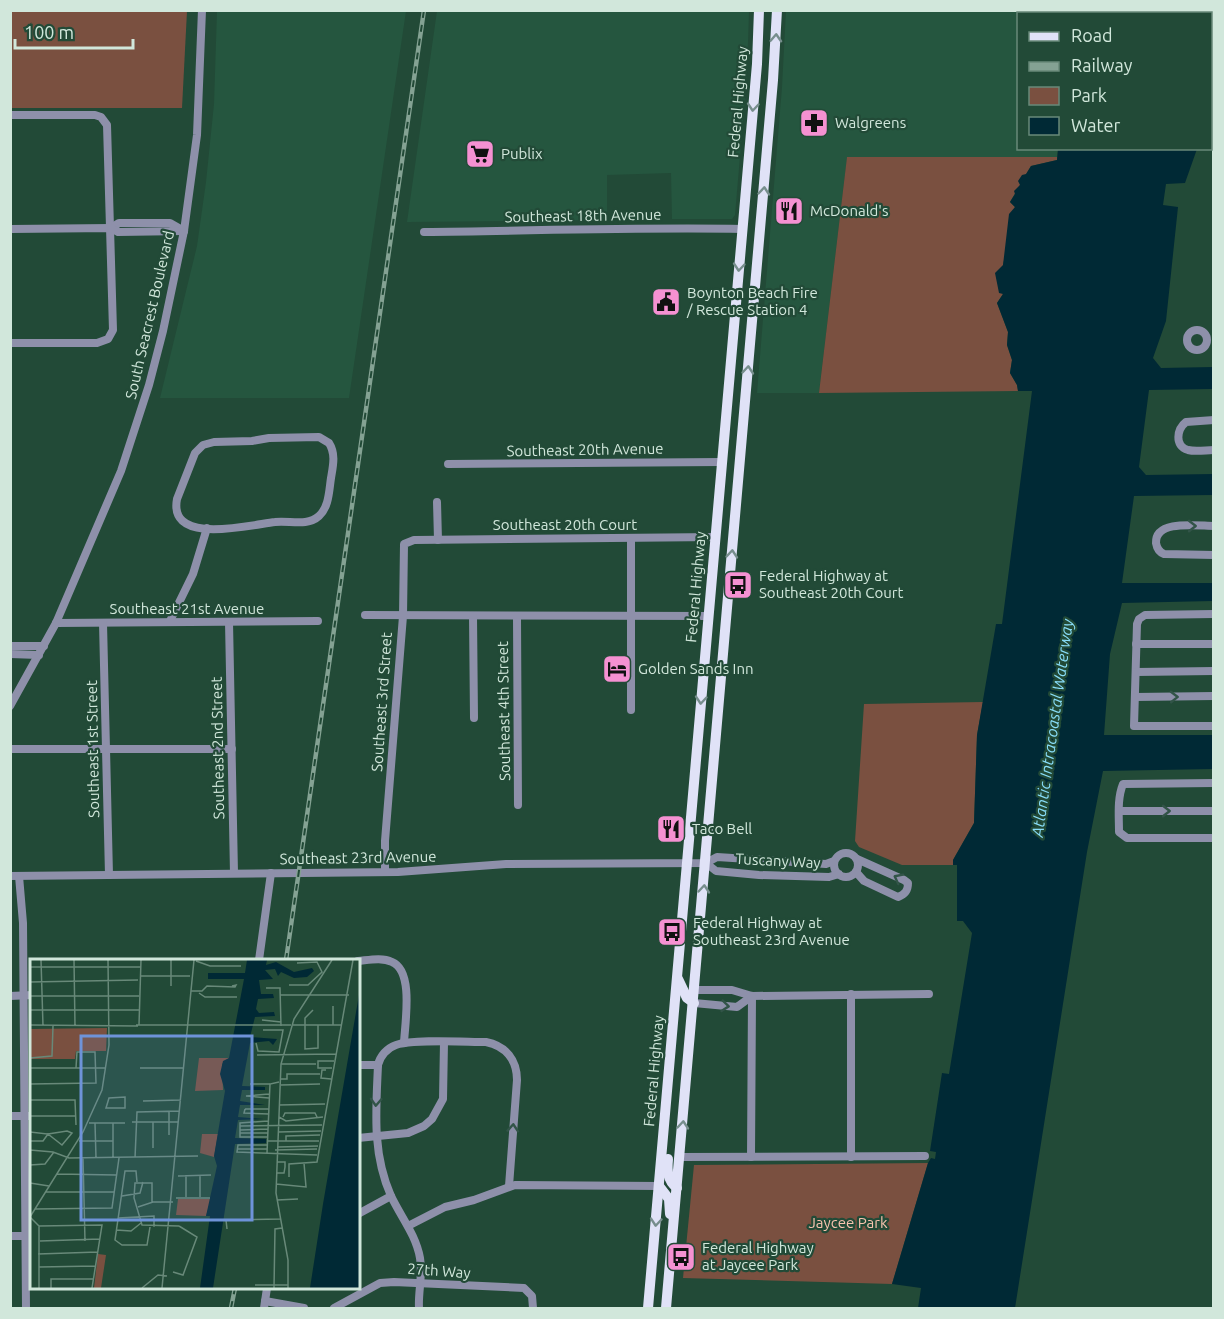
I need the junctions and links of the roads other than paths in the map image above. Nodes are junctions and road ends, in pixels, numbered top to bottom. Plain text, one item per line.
1 (202, 10) edge
2 (759, 10) edge
3 (777, 10) edge
4 (10, 115) edge
5 (744, 215) junction
6 (111, 228) junction
7 (742, 228) junction
8 (10, 229) edge
9 (184, 231) junction
10 (424, 231) dead end
11 (760, 231) junction
12 (758, 249) junction
13 (10, 343) edge
14 (1214, 420) edge
15 (1214, 450) edge
16 (722, 462) junction
17 (448, 464) dead end
18 (437, 502) dead end
19 (1214, 526) edge
20 (207, 528) junction
21 (716, 537) junction
22 (631, 538) junction
23 (414, 540) joint
24 (438, 540) junction
25 (1214, 555) edge
26 (710, 600) junction
27 (727, 612) junction
28 (1214, 614) edge
29 (365, 615) dead end
30 (630, 615) junction
31 (403, 616) junction
32 (473, 616) junction
33 (708, 616) junction
34 (517, 617) junction
35 (171, 621) junction
36 (318, 621) dead end
37 (229, 622) junction
38 (56, 623) junction
39 (103, 623) junction
40 (1136, 644) junction
41 (1214, 644) edge
42 (10, 646) edge
43 (44, 646) junction
44 (10, 654) edge
45 (39, 656) junction
46 (1214, 671) edge
47 (1136, 672) junction
48 (1214, 696) edge
49 (1135, 697) junction
50 (10, 706) edge
51 (720, 706) junction
52 (631, 710) dead end
53 (474, 718) dead end
54 (1214, 726) edge
55 (10, 749) edge
56 (106, 749) junction
57 (232, 749) junction
58 (1214, 783) edge
59 (519, 805) dead end
60 (1119, 811) junction
61 (1214, 811) edge
62 (1214, 838) edge
63 (857, 859) junction
64 (834, 861) junction
65 (687, 862) junction
66 (706, 863) junction
67 (385, 872) junction
68 (856, 872) junction
69 (234, 873) junction
70 (271, 873) junction
71 (109, 874) junction
72 (839, 874) junction
73 (15, 876) edge
74 (259, 959) edge
75 (360, 961) edge
76 (677, 975) junction
77 (695, 990) junction
78 (851, 994) junction
79 (929, 994) dead end
80 (27, 995) edge
81 (10, 996) edge
82 (752, 996) junction
83 (694, 1003) junction
84 (444, 1042) junction
85 (404, 1043) junction
86 (360, 1065) edge
87 (378, 1065) junction
88 (666, 1100) junction
89 (10, 1116) edge
90 (28, 1116) edge
91 (375, 1136) junction
92 (360, 1138) edge
93 (925, 1156) dead end
94 (680, 1157) junction
95 (751, 1157) junction
96 (851, 1157) junction
97 (509, 1186) junction
98 (659, 1186) junction
99 (677, 1188) junction
100 (391, 1196) junction
101 (360, 1213) edge
102 (408, 1226) junction
103 (10, 1236) edge
104 (28, 1236) edge
105 (670, 1267) junction
106 (421, 1284) junction
107 (267, 1289) edge
108 (264, 1305) edge
109 (26, 1308) edge
110 (304, 1308) edge
111 (334, 1308) edge
112 (419, 1308) edge
113 (533, 1308) edge
114 (648, 1308) edge
115 (666, 1308) edge

1 - 9 street, South Seacrest Boulevard
2 -> 5 main road, Federal Highway
11 -> 3 main road
4 - 6 street
5 - 7 main road, Federal Highway
5 - 11 main road
6 - 8 street
6 - 9 street
6 - 13 street
7 - 10 street, Southeast 18th Avenue
7 - 12 main road
7 -> 16 main road, Federal Highway
9 - 38 street, South Seacrest Boulevard
11 - 12 main road
27 -> 12 main road
14 - 15 street
16 - 17 street, Southeast 20th Avenue
16 - 21 main road, Federal Highway
18 - 24 street
25 -> 19 street
20 - 20 street
20 - 35 street
21 - 22 street, Southeast 20th Court
21 - 26 main road, Federal Highway
22 - 24 street, Southeast 20th Court
22 - 30 street
23 - 24 street, Southeast 20th Court
23 - 31 street, Southeast 3rd Street
26 - 27 main road
26 - 33 main road, Federal Highway
27 - 51 main road
28 - 40 street
29 - 31 street
30 - 33 street
30 - 34 street
30 - 52 street
31 - 32 street
31 - 67 street, Southeast 3rd Street
32 - 34 street
32 - 53 street
33 - 51 main road
33 -> 65 main road, Federal Highway
34 - 59 street, Southeast 4th Street
35 - 37 street, Southeast 21st Avenue
35 - 39 street, Southeast 21st Avenue
36 - 37 street, Southeast 21st Avenue
37 - 57 street, Southeast 2nd Street
38 - 39 street, Southeast 21st Avenue
38 - 43 street, South Seacrest Boulevard
39 - 56 street, Southeast 1st Street
40 - 41 street
40 - 47 street
42 - 43 street
43 - 45 street, South Seacrest Boulevard
44 - 45 street
45 - 50 street, South Seacrest Boulevard
46 - 47 street
47 - 49 street
49 -> 48 street
49 - 54 street
51 - 66 main road
55 - 56 street
56 - 57 street
56 - 71 street, Southeast 1st Street
57 - 69 street, Southeast 2nd Street
58 - 60 street
60 -> 61 street
60 - 62 street
63 - 64 street, Tuscany Way
63 - 68 street
68 -> 63 street, Tuscany Way
64 - 66 street, Tuscany Way
64 - 72 street, Tuscany Way
65 - 66 street, Southeast 23rd Avenue
65 - 67 street, Southeast 23rd Avenue
65 - 76 main road, Federal Highway
66 - 72 street, Tuscany Way
77 -> 66 main road
67 - 70 street, Southeast 23rd Avenue
68 - 72 street, Tuscany Way
69 - 70 street, Southeast 23rd Avenue
69 - 71 street, Southeast 23rd Avenue
70 - 74 street
71 - 73 street, Southeast 23rd Avenue
73 - 80 street
75 - 85 street
76 - 83 main road
76 - 88 main road, Federal Highway
77 - 82 street
77 - 83 main road
78 - 79 street
78 - 82 street
78 - 96 street
80 - 81 street
80 - 90 street
83 -> 82 street
82 - 95 street
94 -> 83 main road
84 - 85 street
84 - 91 street
97 -> 84 street
85 - 87 street
86 - 87 street
87 -> 91 street
88 - 98 main road, Federal Highway
88 - 99 main road
89 - 90 street
90 - 104 street
91 - 92 street
91 - 100 street
93 - 96 street
94 - 95 street
94 - 99 main road
95 - 96 street
97 - 98 street
97 - 102 street
98 - 105 main road
98 -> 114 main road, Federal Highway
99 - 105 main road
100 - 101 street
100 - 102 street
102 - 106 street
103 - 104 street
104 - 109 street
105 - 115 main road
106 - 111 street, 27th Way
106 - 112 street
106 - 113 street, 27th Way
107 - 108 street
108 - 110 street

